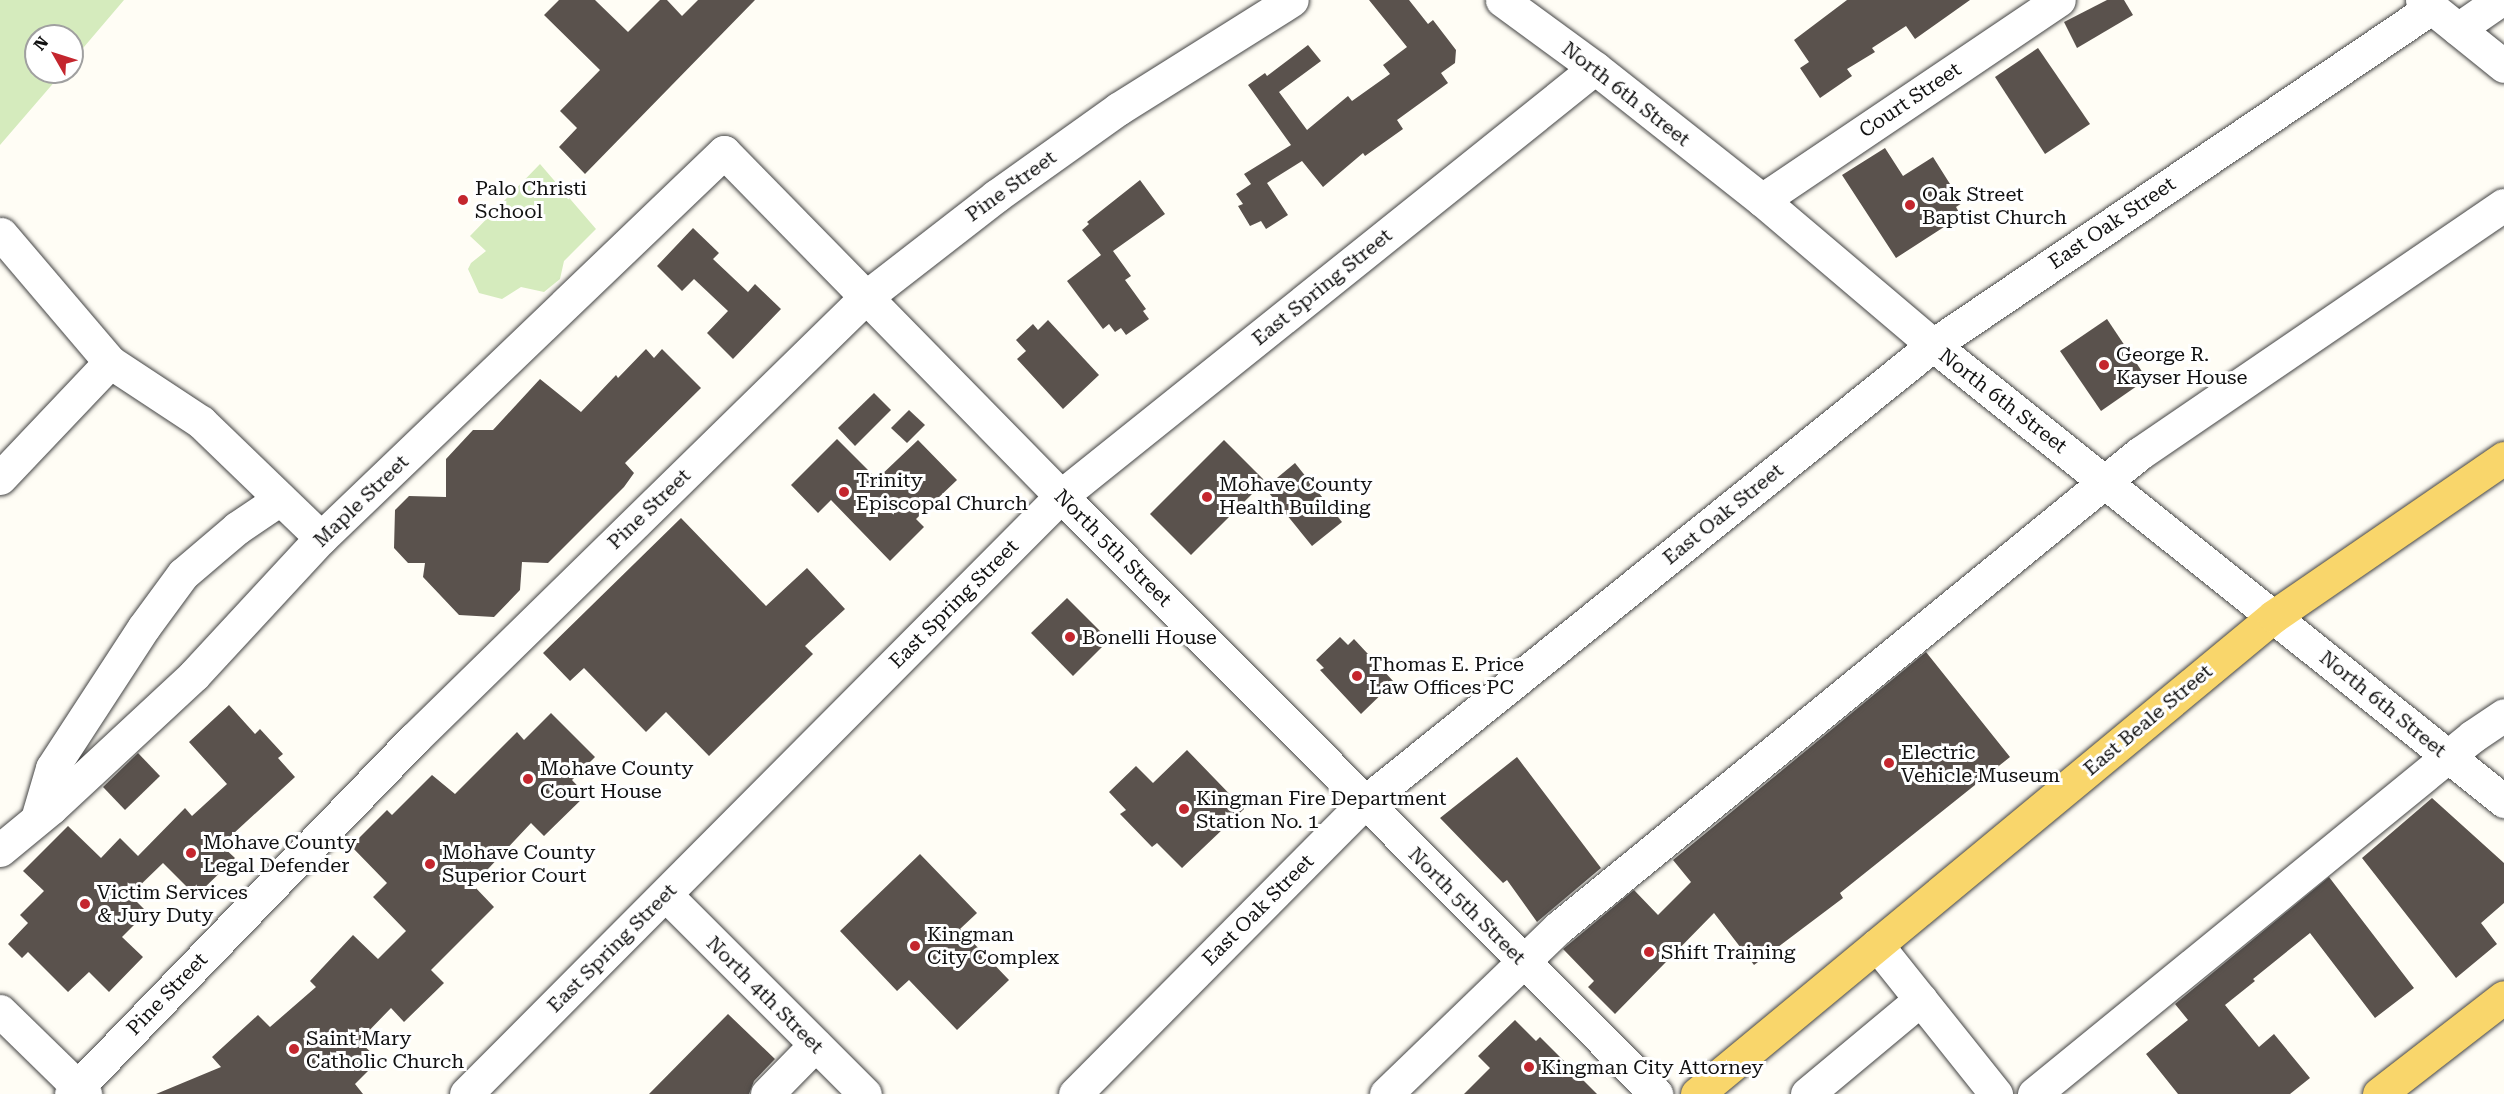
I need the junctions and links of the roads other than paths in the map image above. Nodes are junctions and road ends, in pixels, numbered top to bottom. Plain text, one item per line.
1 (1292, 0) edge
2 (1502, 0) edge
3 (2059, 0) edge
4 (2500, 0) edge
5 (2427, 4) edge
6 (2458, 29) junction
7 (2504, 66) edge
8 (1595, 68) junction
9 (724, 152) joint
10 (1762, 200) junction
11 (2504, 205) edge
12 (1, 234) edge
13 (866, 297) junction
14 (1932, 345) junction
15 (110, 362) junction
16 (2504, 458) edge
17 (0, 478) edge
18 (2105, 482) junction
19 (1061, 496) junction
20 (280, 499) junction
21 (321, 538) junction
22 (2274, 616) junction
23 (2504, 715) edge
24 (2449, 757) junction
25 (2504, 801) edge
26 (1365, 802) junction
27 (38, 819) junction
28 (0, 850) edge
29 (666, 895) junction
30 (1877, 945) junction
31 (1522, 961) junction
32 (2504, 997) edge
33 (1921, 999) junction
34 (0, 1011) edge
35 (815, 1045) junction
36 (78, 1092) edge
37 (466, 1094) edge
38 (767, 1094) edge
39 (865, 1094) edge
40 (1075, 1094) edge
41 (1386, 1094) edge
42 (1656, 1094) edge
43 (1697, 1094) edge
44 (1807, 1094) edge
45 (1996, 1094) edge
46 (2034, 1094) edge
47 (2379, 1094) edge

1 - 13 street, Pine Street
2 - 8 street, North 6th Street
3 - 10 street, Court Street
4 - 6 street
5 - 6 street
5 - 14 street, East Oak Street
6 - 7 street
8 - 10 street, North 6th Street
8 - 19 street, East Spring Street
9 - 13 street, North 5th Street
9 - 21 street, Maple Street
10 - 14 street, North 6th Street
11 - 18 street
12 - 15 street
13 - 19 street, North 5th Street
13 - 36 street, Pine Street
14 - 18 street, North 6th Street
14 - 26 street, East Oak Street
15 - 17 street
15 - 20 street
16 - 22 main road, East Beale Street
18 - 22 street, North 6th Street
18 - 31 street
19 - 26 street, North 5th Street
19 - 29 street, East Spring Street
20 - 21 street
20 - 27 street
21 - 27 street, Maple Street
22 - 24 street, North 6th Street
22 - 30 main road, East Beale Street
23 - 24 street
24 - 25 street, North 6th Street
24 - 46 street
26 - 31 street, North 5th Street
26 - 40 street, East Oak Street
27 - 28 street, Maple Street
29 - 35 street, North 4th Street
29 - 37 street, East Spring Street
30 - 33 street
30 - 43 main road, East Beale Street
31 - 41 street
31 - 42 street, North 5th Street
32 - 47 main road
33 - 44 street
33 - 45 street
34 - 36 street
35 - 38 street
35 - 39 street, North 4th Street

